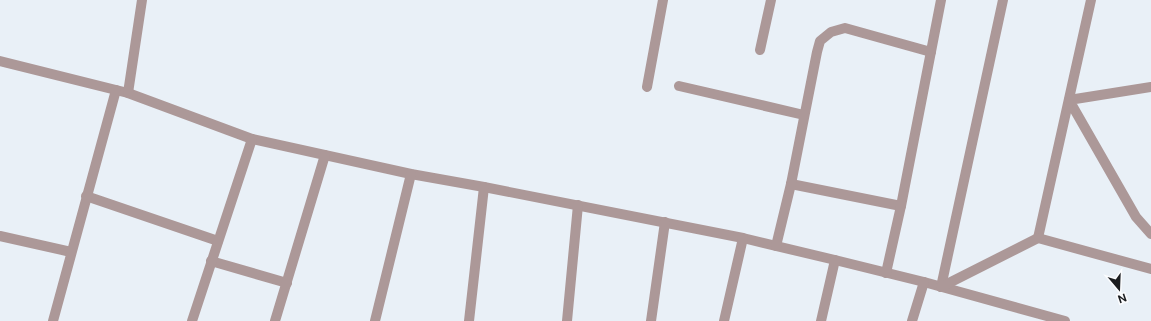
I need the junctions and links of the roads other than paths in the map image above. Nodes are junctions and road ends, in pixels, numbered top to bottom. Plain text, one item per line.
1 (142, 0) edge
2 (663, 0) edge
3 (771, 0) edge
4 (941, 0) edge
5 (1003, 0) edge
6 (1091, 0) edge
7 (760, 50) dead end
8 (931, 52) junction
9 (0, 63) edge
10 (679, 86) dead end
11 (646, 87) dead end
12 (1151, 87) edge
13 (116, 90) junction
14 (128, 93) junction
15 (1068, 100) junction
16 (804, 116) junction
17 (252, 140) junction
18 (325, 155) junction
19 (411, 174) junction
20 (791, 184) junction
21 (484, 187) junction
22 (86, 196) junction
23 (578, 205) junction
24 (901, 206) junction
25 (665, 222) junction
26 (1151, 234) edge
27 (0, 236) edge
28 (743, 238) junction
29 (1038, 238) junction
30 (218, 241) junction
31 (776, 246) junction
32 (71, 252) junction
33 (835, 260) junction
34 (211, 261) junction
35 (1151, 269) edge
36 (886, 273) junction
37 (924, 282) junction
38 (287, 283) junction
39 (941, 287) junction
40 (54, 321) edge
41 (192, 321) edge
42 (275, 321) edge
43 (375, 321) edge
44 (469, 321) edge
45 (567, 321) edge
46 (651, 321) edge
47 (724, 321) edge
48 (821, 321) edge
49 (912, 321) edge
50 (1065, 321) edge

1 - 14 street
2 - 11 street
3 - 7 street
4 - 8 street
5 - 39 street
6 - 15 street
8 - 16 street
8 - 24 street
9 - 13 street
10 - 16 street
12 - 15 street
13 - 14 street
13 - 22 street
14 - 17 street
15 - 26 street
15 - 29 street
16 - 20 street
17 - 18 street
17 - 30 street
18 - 19 street
18 - 38 street
19 - 21 street
19 - 43 street
20 - 24 street
20 - 31 street
21 - 23 street
21 - 44 street
22 - 30 street
22 - 32 street
23 - 25 street
23 - 45 street
24 - 36 street
25 - 28 street
25 - 46 street
27 - 32 street
28 - 31 street
28 - 47 street
29 - 35 street
29 - 39 street
30 - 34 street
31 - 33 street
32 - 40 street
33 - 36 street
33 - 48 street
34 - 38 street
34 - 41 street
36 - 37 street
37 - 39 street
37 - 49 street
38 - 42 street
39 - 50 street

